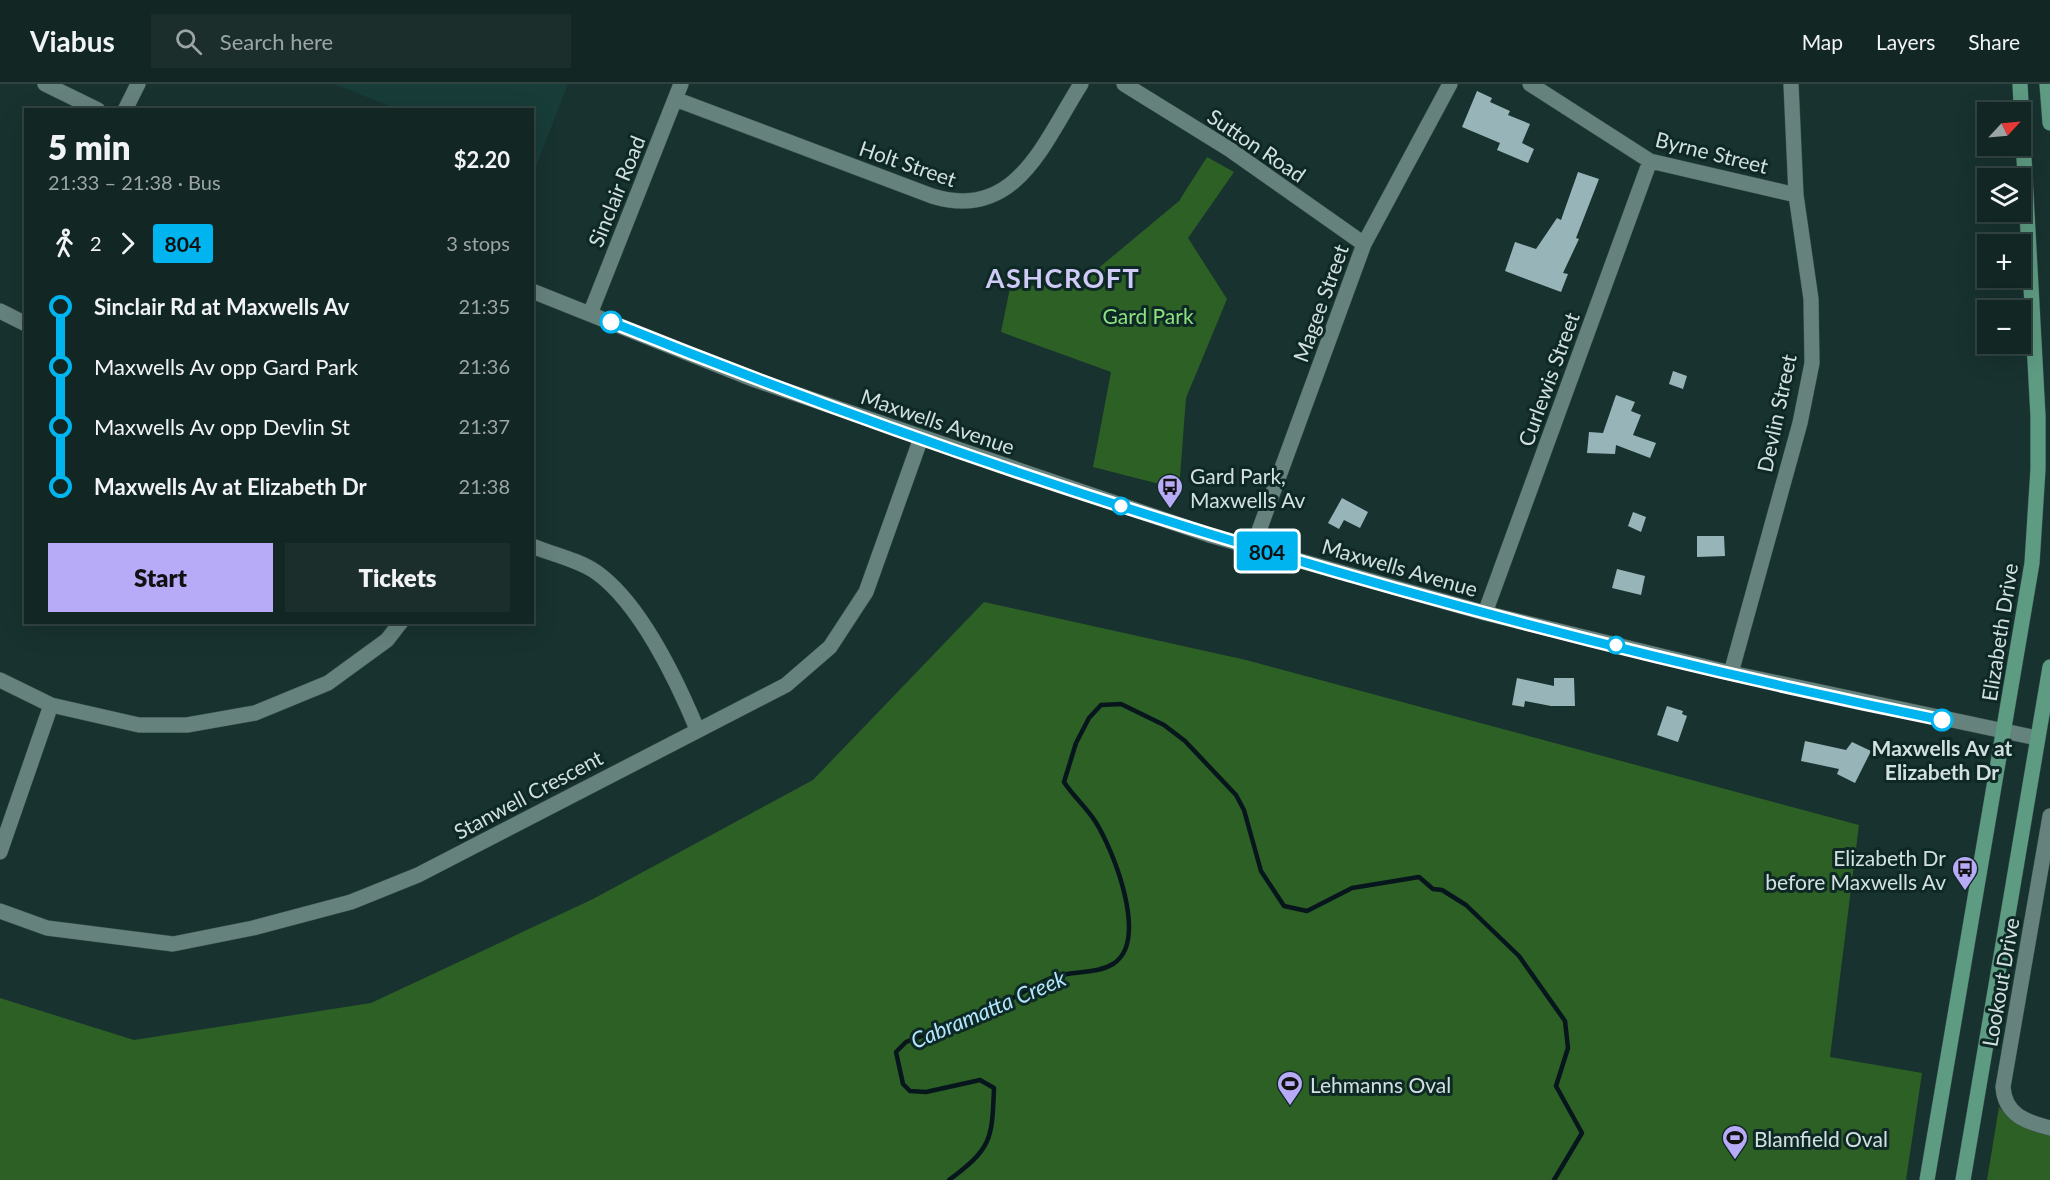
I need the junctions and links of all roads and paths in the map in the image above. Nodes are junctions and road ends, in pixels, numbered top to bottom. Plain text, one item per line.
1 (45, 84) edge
2 (138, 84) edge
3 (681, 84) edge
4 (1081, 84) edge
5 (1124, 84) edge
6 (1450, 84) edge
7 (1530, 84) edge
8 (1791, 84) edge
9 (2019, 84) edge
10 (2047, 84) edge
11 (675, 99) junction
12 (94, 108) edge
13 (126, 108) edge
14 (2050, 123) edge
15 (1650, 161) junction
16 (1796, 195) junction
17 (1364, 244) junction
18 (534, 292) edge
19 (0, 311) edge
20 (590, 314) junction
21 (24, 323) edge
22 (921, 438) junction
23 (534, 547) edge
24 (1253, 547) junction
25 (1485, 613) junction
26 (399, 624) edge
27 (2050, 667) edge
28 (1731, 674) junction
29 (0, 680) edge
30 (51, 705) junction
31 (697, 729) junction
32 (2003, 732) junction
33 (2037, 738) junction
34 (2050, 816) edge
35 (0, 852) edge
36 (0, 911) edge
37 (2050, 1128) edge
38 (1927, 1180) edge
39 (1963, 1180) edge

1 - 12 street
2 - 13 street
3 - 11 street, Sinclair Road
4 - 11 street, Holt Street
5 - 17 street, Sutton Road
6 - 17 street, Magee Street
7 - 15 street, Byrne Street
8 - 16 street, Devlin Street
9 - 32 main road, Elizabeth Drive
10 - 14 main road
11 - 20 street, Sinclair Road
15 - 16 street, Byrne Street
15 - 25 street, Curlewis Street
16 - 28 street, Devlin Street
17 - 24 street, Magee Street
18 - 20 street, Maxwells Avenue
19 - 21 street
20 - 22 street, Maxwells Avenue
22 - 24 street, Maxwells Avenue
22 - 31 street, Stanwell Crescent
23 - 31 street
24 - 25 street, Maxwells Avenue
25 - 28 street, Maxwells Avenue
26 - 30 street
27 - 33 main road
28 - 32 street, Maxwells Avenue
29 - 30 street
30 - 35 street
31 - 36 street, Stanwell Crescent
32 - 33 street, Maxwells Avenue
32 - 38 main road, Elizabeth Drive
33 - 39 main road
34 - 37 street, Lookout Drive

